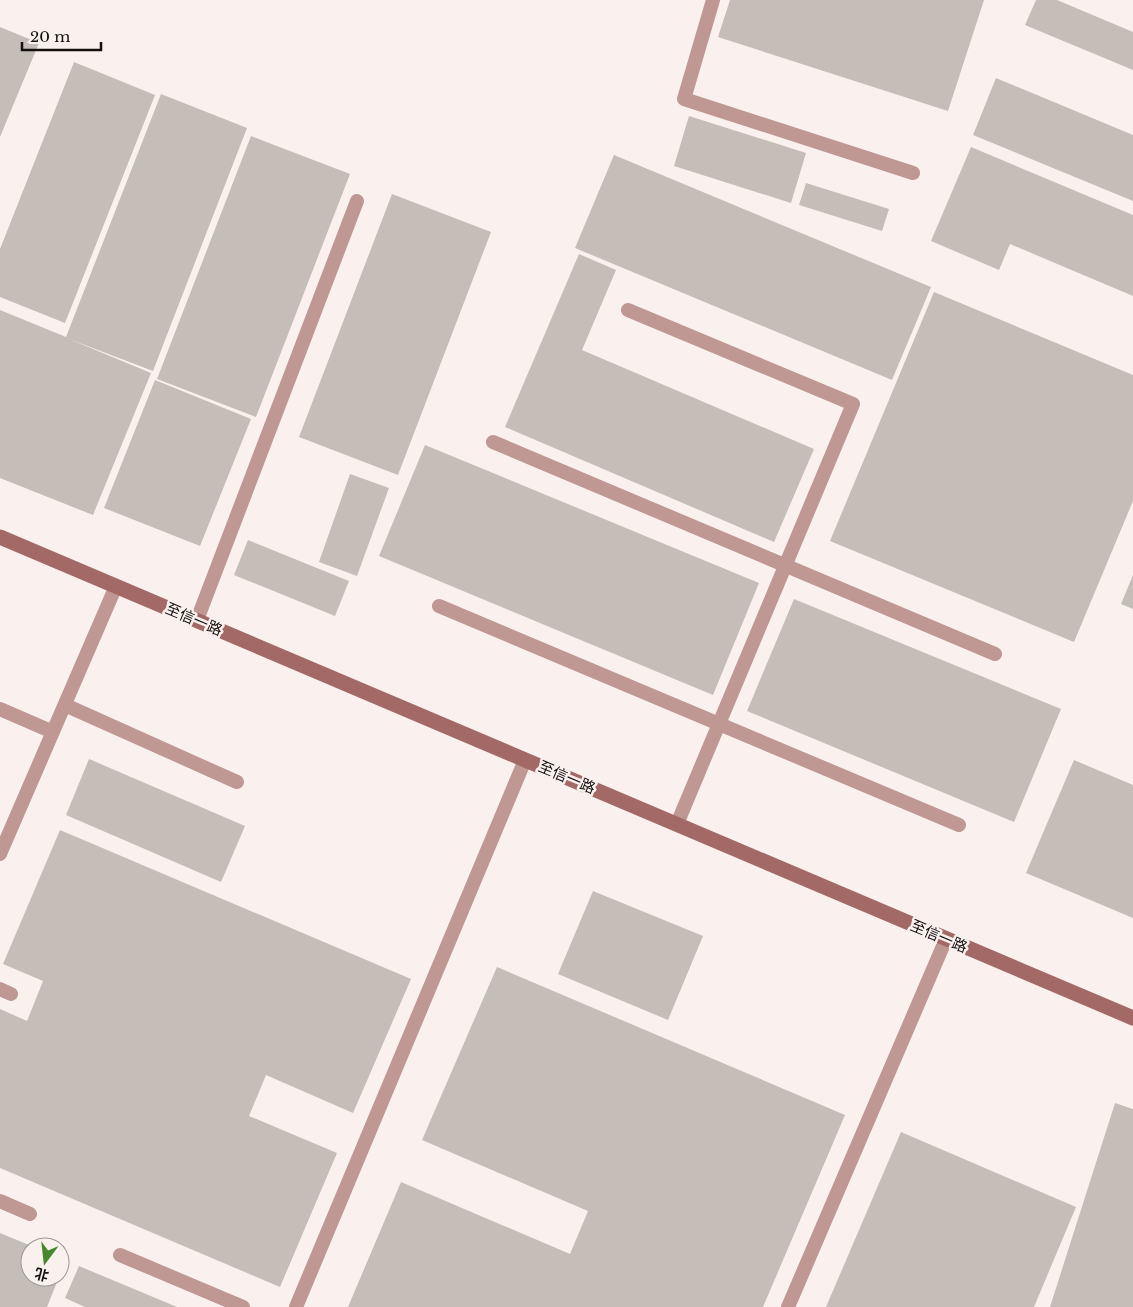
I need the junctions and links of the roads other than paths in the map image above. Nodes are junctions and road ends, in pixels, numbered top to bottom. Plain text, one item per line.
1 (713, 0) edge
2 (913, 173) dead end
3 (357, 201) dead end
4 (628, 310) dead end
5 (493, 442) dead end
6 (0, 537) edge
7 (785, 565) junction
8 (116, 586) junction
9 (439, 606) dead end
10 (197, 620) junction
11 (994, 654) dead end
12 (65, 705) junction
13 (0, 709) edge
14 (719, 724) junction
15 (53, 732) junction
16 (525, 760) junction
17 (237, 782) dead end
18 (677, 824) junction
19 (959, 825) dead end
20 (0, 854) edge
21 (946, 938) junction
22 (1133, 1018) edge
23 (0, 1201) edge
24 (30, 1214) dead end
25 (120, 1255) dead end
26 (243, 1307) edge
27 (296, 1307) edge
28 (788, 1307) edge

1 - 2 lane
3 - 10 lane
4 - 7 lane
5 - 7 lane
6 - 8 street, 至信一路
7 - 11 lane
7 - 14 lane
8 - 10 street, 至信一路
8 - 12 lane
9 - 14 lane
10 - 16 street, 至信一路
12 - 15 lane
12 - 17 lane
13 - 15 lane
14 - 18 lane
14 - 19 lane
15 - 20 lane
16 - 18 street, 至信一路
16 - 27 lane
18 - 21 street, 至信一路
21 - 22 street, 至信一路
21 - 28 lane
23 - 24 lane
25 - 26 lane

